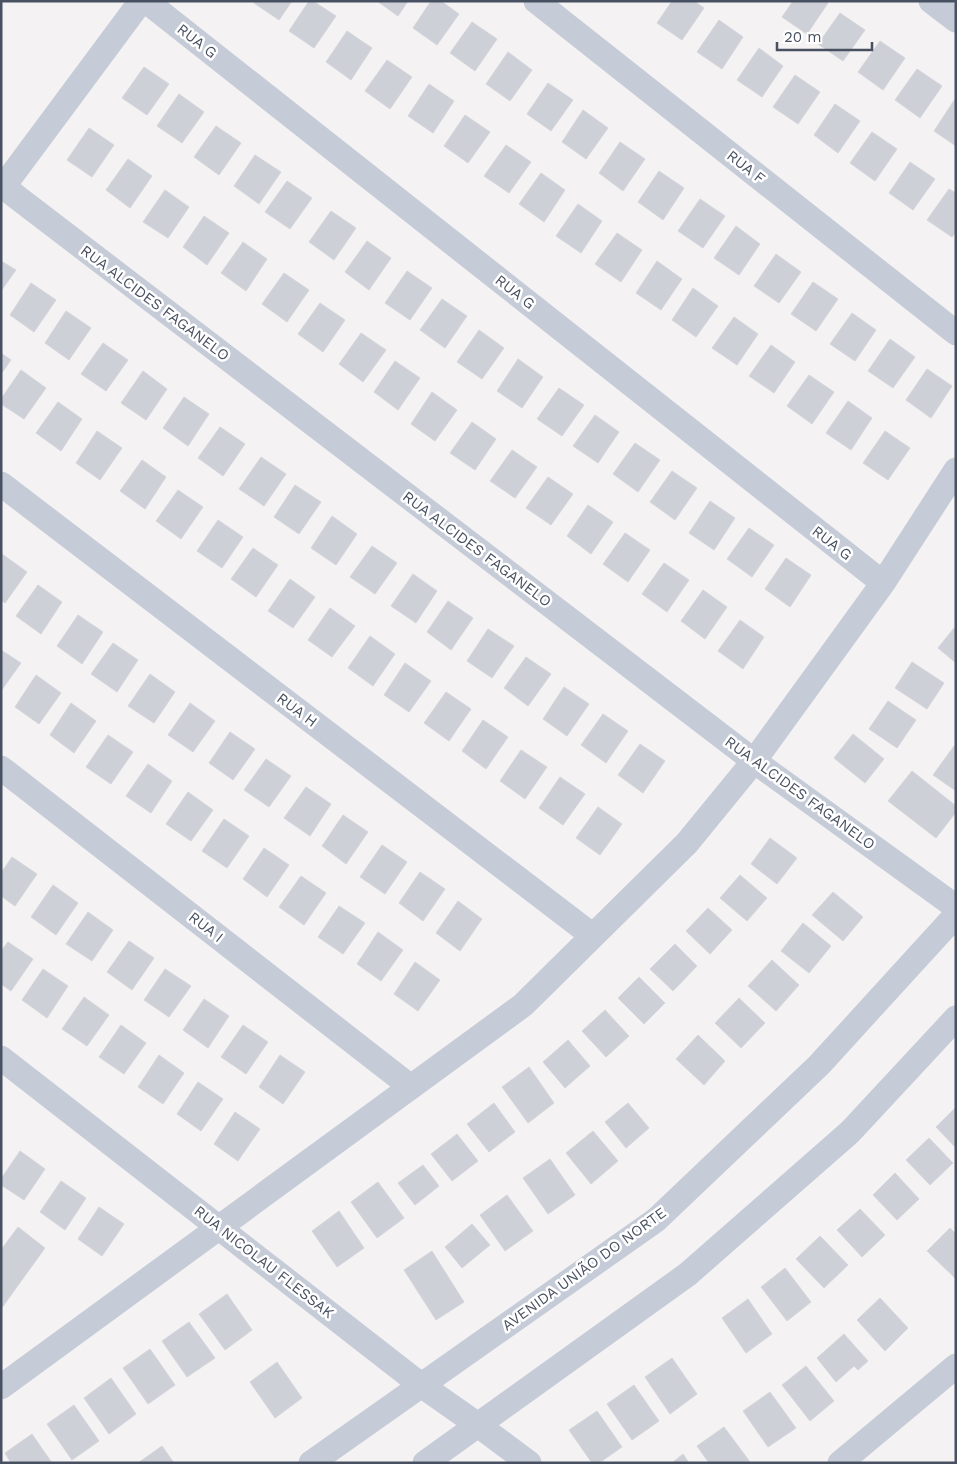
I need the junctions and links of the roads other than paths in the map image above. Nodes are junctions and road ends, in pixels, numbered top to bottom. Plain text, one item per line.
1 (141, 1) edge
2 (146, 1) edge
3 (536, 1) edge
4 (931, 1) edge
5 (956, 20) edge
6 (2, 186) edge
7 (956, 333) edge
8 (956, 470) edge
9 (1, 484) edge
10 (883, 583) junction
11 (754, 761) junction
12 (1, 768) edge
13 (956, 907) edge
14 (956, 915) edge
15 (593, 936) junction
16 (956, 1018) edge
17 (1, 1058) edge
18 (411, 1087) junction
19 (220, 1227) junction
20 (956, 1366) edge
21 (421, 1385) junction
22 (1, 1387) edge
23 (478, 1424) junction
24 (312, 1463) edge
25 (425, 1463) edge
26 (529, 1463) edge
27 (840, 1463) edge

1 - 6 street
2 - 10 street, RUA G
3 - 7 street, RUA F
4 - 5 street
6 - 11 street, RUA ALCIDES FAGANELO
8 - 10 street
9 - 15 street, RUA H
10 - 11 street
11 - 13 street, RUA ALCIDES FAGANELO
11 - 15 street
12 - 18 street, RUA I
14 - 21 street, AVENIDA UNIÃO DO NORTE
15 - 18 street
16 - 23 street
17 - 19 street, RUA NICOLAU FLESSAK
18 - 19 street
19 - 21 street, RUA NICOLAU FLESSAK
19 - 22 street
20 - 27 street
21 - 23 street, RUA NICOLAU FLESSAK
21 - 24 street, AVENIDA UNIÃO DO NORTE
23 - 25 street
23 - 26 street, RUA NICOLAU FLESSAK

